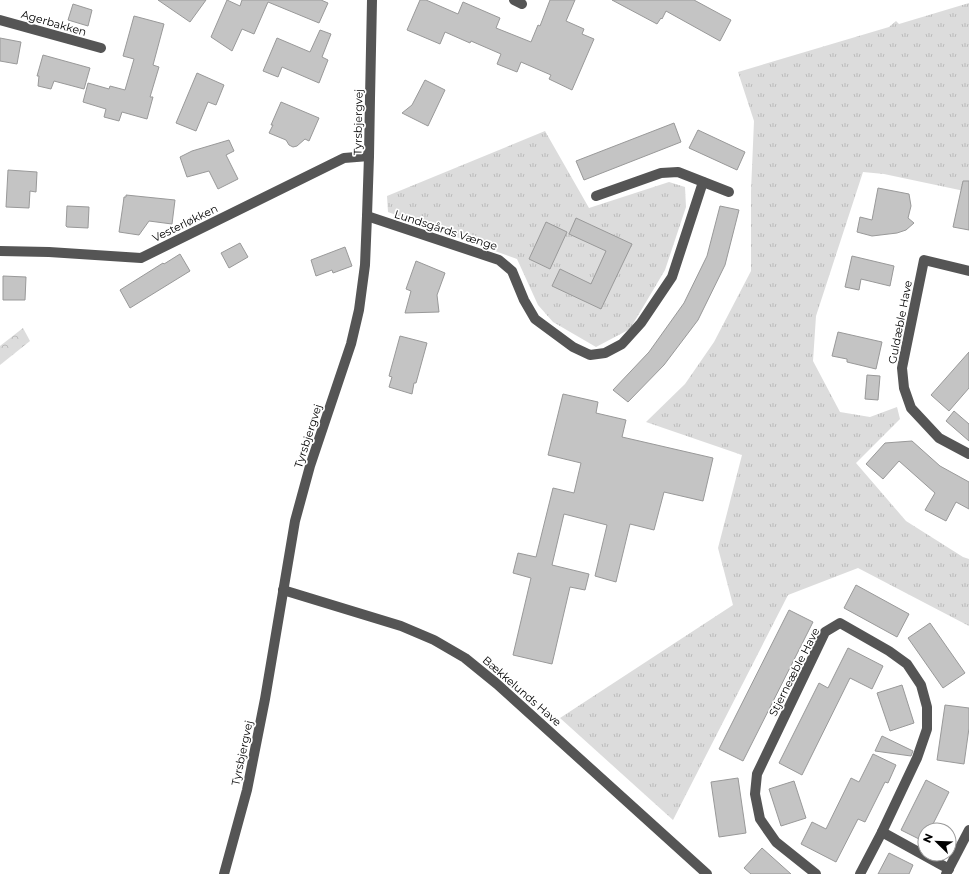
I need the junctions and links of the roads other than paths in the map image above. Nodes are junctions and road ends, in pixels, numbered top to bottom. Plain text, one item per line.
1 (372, 0) edge
2 (0, 20) edge
3 (101, 48) dead end
4 (369, 156) junction
5 (703, 182) junction
6 (729, 192) dead end
7 (596, 196) dead end
8 (367, 216) junction
9 (0, 251) edge
10 (969, 271) edge
11 (969, 454) edge
12 (283, 590) junction
13 (969, 830) edge
14 (882, 832) junction
15 (947, 872) edge
16 (224, 874) edge
17 (707, 874) edge
18 (816, 874) edge
19 (860, 874) edge

1 - 4 street, Tyrsbjergvej
2 - 3 street, Agerbakken
4 - 8 street, Tyrsbjergvej
4 - 9 street, Vesterløkken
5 - 6 street
5 - 7 street
5 - 8 street, Lundsgårds Vænge
8 - 12 street, Tyrsbjergvej
10 - 11 street, Guldæble Have
12 - 16 street, Tyrsbjergvej
12 - 17 street, Bækkelunds Have
13 - 15 street
14 - 15 street
14 - 18 street, Stjerneæble Have
14 - 19 street, Stjerneæble Have

